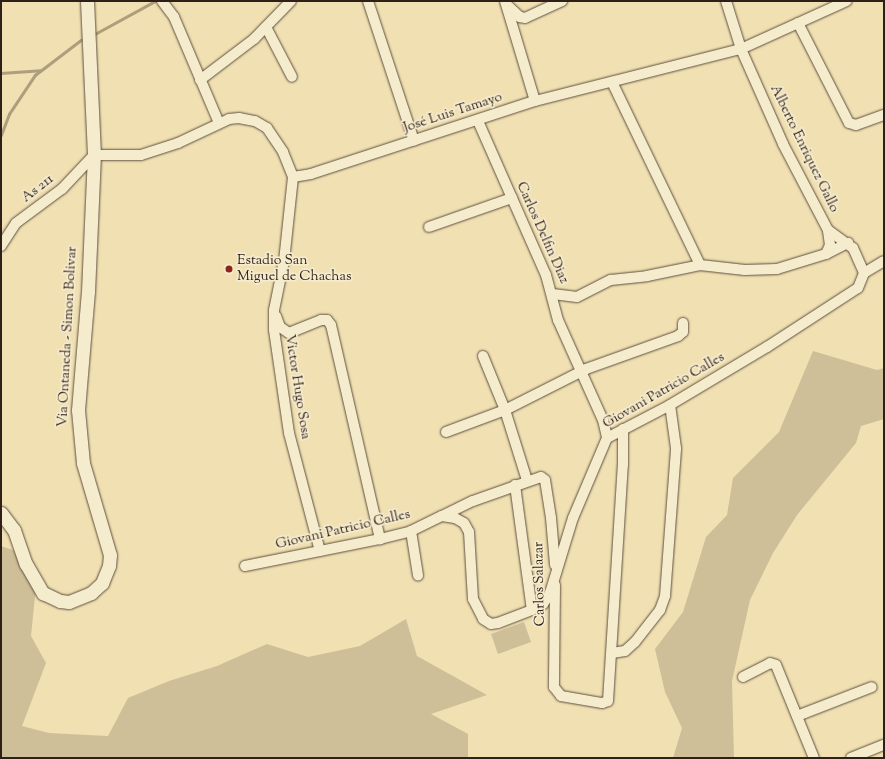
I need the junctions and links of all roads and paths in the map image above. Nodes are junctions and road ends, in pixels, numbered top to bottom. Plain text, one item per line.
1 (87, 1) edge
2 (162, 1) edge
3 (291, 1) edge
4 (368, 1) edge
5 (562, 1) edge
6 (726, 1) edge
7 (847, 1) edge
8 (506, 2) edge
9 (798, 23) junction
10 (266, 27) junction
11 (741, 49) junction
12 (292, 77) dead end
13 (200, 80) junction
14 (612, 82) junction
15 (535, 100) junction
16 (884, 115) edge
17 (478, 121) junction
18 (219, 123) junction
19 (414, 141) junction
20 (94, 155) junction
21 (293, 177) junction
22 (512, 198) junction
23 (428, 227) dead end
24 (828, 230) junction
25 (848, 243) junction
26 (1, 246) edge
27 (826, 254) junction
28 (884, 261) edge
29 (700, 265) junction
30 (864, 273) junction
31 (553, 294) junction
32 (274, 310) junction
33 (683, 323) dead end
34 (483, 356) dead end
35 (582, 372) junction
36 (670, 405) junction
37 (505, 410) junction
38 (623, 429) junction
39 (446, 432) dead end
40 (607, 438) junction
41 (527, 480) junction
42 (515, 485) junction
43 (1, 513) edge
44 (442, 516) junction
45 (411, 531) junction
46 (380, 539) junction
47 (320, 551) junction
48 (245, 566) dead end
49 (555, 570) junction
50 (418, 574) dead end
51 (532, 610) junction
52 (612, 653) junction
53 (742, 677) dead end
54 (872, 687) dead end
55 (797, 716) junction
56 (884, 745) edge
57 (814, 758) edge
58 (851, 758) edge

1 - 20 street, Via Ontaneda - Simon Bolivar
2 - 13 street
3 - 10 street
4 - 19 street
5 - 8 street
6 - 11 street, Alberto Enriquez Gallo
7 - 9 street, José Luis Tamayo
8 - 15 street
9 - 11 street, José Luis Tamayo
9 - 16 street
10 - 12 street
10 - 13 street
11 - 14 street, José Luis Tamayo
11 - 24 street, Alberto Enriquez Gallo
13 - 18 street
14 - 15 street, José Luis Tamayo
14 - 29 street
15 - 17 street, José Luis Tamayo
17 - 19 street, José Luis Tamayo
17 - 22 street, Carlos Delfin Diaz
18 - 20 street
18 - 21 street
19 - 21 street, José Luis Tamayo
20 - 26 street, As 211
20 - 43 street, Via Ontaneda - Simon Bolivar
21 - 32 street, Victor Hugo Sosa
22 - 23 street
22 - 31 street, Carlos Delfin Diaz
24 - 25 street, Alberto Enriquez Gallo
24 - 27 street
25 - 27 street, Carlos Delfin Diaz
25 - 30 street, Alberto Enriquez Gallo
27 - 29 street, Carlos Delfin Diaz
28 - 30 street
29 - 31 street, Carlos Delfin Diaz
30 - 36 street, Giovani Patricio Calles
31 - 35 street
32 - 46 street
32 - 47 street, Victor Hugo Sosa
33 - 35 street
34 - 37 street
35 - 37 street
35 - 40 street
36 - 38 street, Giovani Patricio Calles
36 - 52 street
37 - 39 street
37 - 41 street
38 - 40 street, Giovani Patricio Calles
38 - 52 street
40 - 49 street, Giovani Patricio Calles
41 - 42 street
41 - 49 street, Carlos Salazar
42 - 44 street
42 - 51 street
44 - 45 street, Giovani Patricio Calles
44 - 51 street, Giovani Patricio Calles
45 - 46 street, Giovani Patricio Calles
45 - 50 street
46 - 47 street, Giovani Patricio Calles
47 - 48 street, Giovani Patricio Calles
49 - 51 street, Giovani Patricio Calles
49 - 52 street, Carlos Salazar
53 - 55 street
54 - 55 street
55 - 57 street
56 - 58 street

